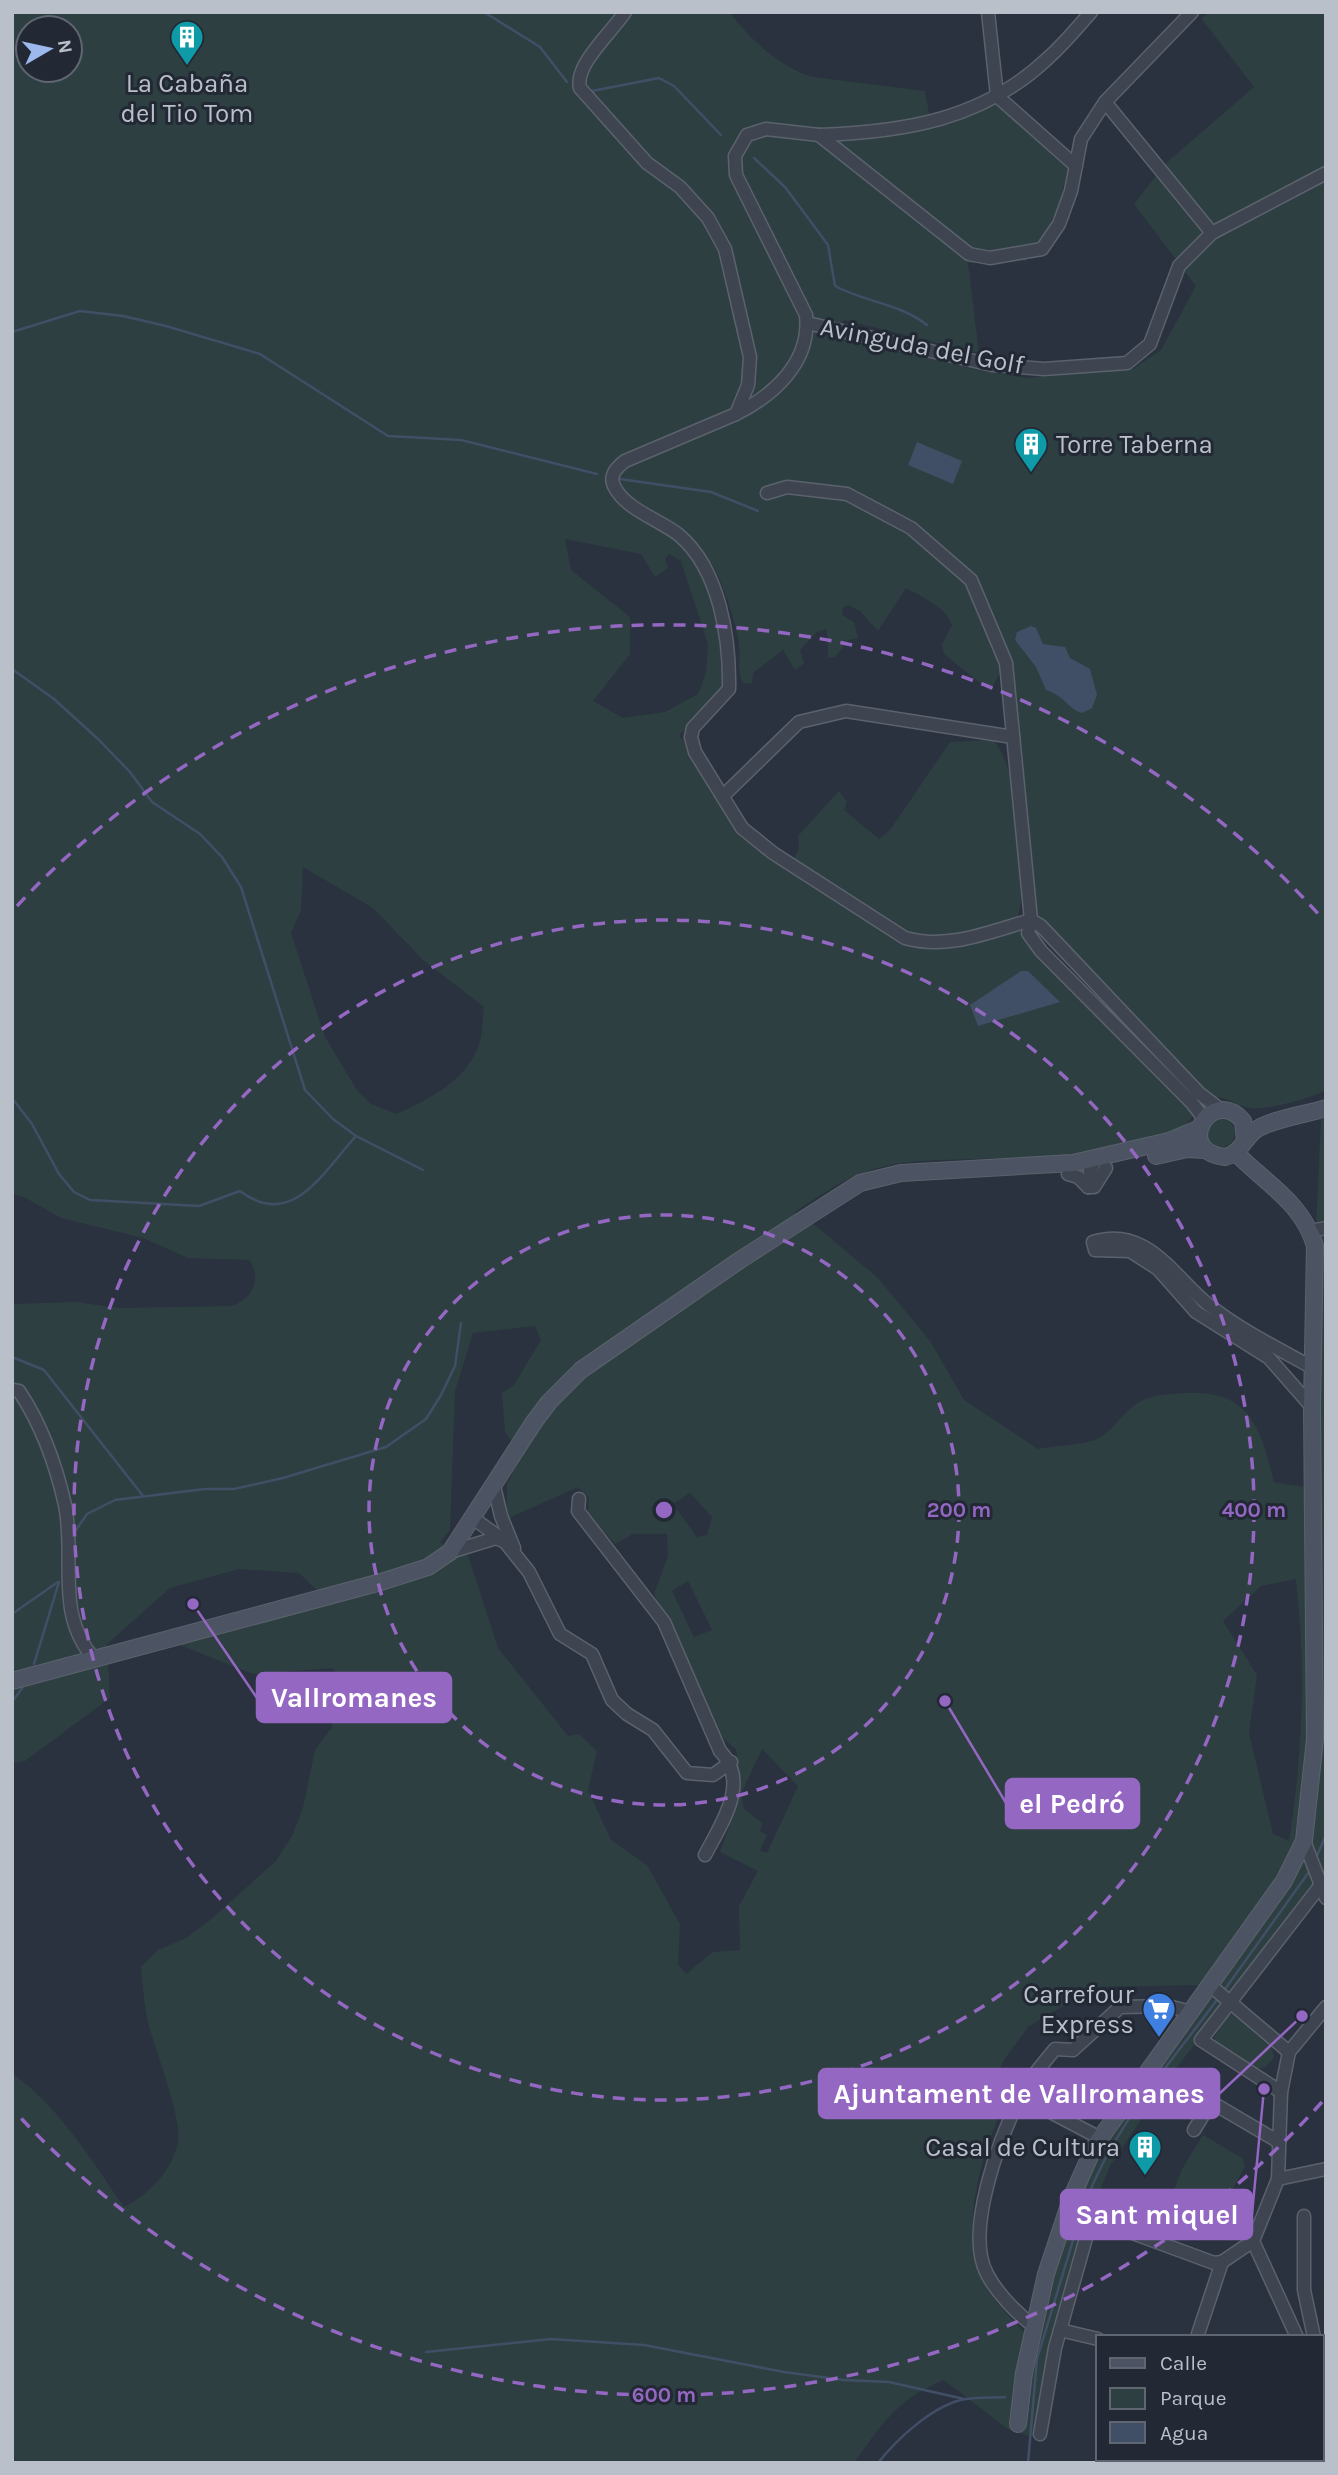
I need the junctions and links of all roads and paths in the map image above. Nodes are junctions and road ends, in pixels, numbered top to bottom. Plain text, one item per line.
1 (625, 12) edge
2 (988, 12) edge
3 (1091, 12) edge
4 (1192, 12) edge
5 (997, 96) junction
6 (1105, 103) junction
7 (819, 135) junction
8 (1076, 166) junction
9 (1326, 173) edge
10 (1212, 233) junction
11 (807, 323) junction
12 (736, 414) junction
13 (767, 493) dead end
14 (1013, 737) junction
15 (723, 796) junction
16 (1031, 920) junction
17 (1326, 1097) edge
18 (1326, 1108) edge
19 (1221, 1110) junction
20 (1239, 1116) junction
21 (1202, 1123) junction
22 (1241, 1146) junction
23 (1205, 1150) junction
24 (1095, 1171) junction
25 (921, 1172) junction
26 (1318, 1230) edge
27 (1313, 1342) junction
28 (1294, 1358) junction
29 (1313, 1372) junction
30 (1293, 1386) junction
31 (12, 1390) edge
32 (1317, 1402) edge
33 (494, 1486) junction
34 (579, 1499) dead end
35 (500, 1510) junction
36 (480, 1524) junction
37 (505, 1542) junction
38 (450, 1552) junction
39 (517, 1555) junction
40 (95, 1660) junction
41 (12, 1681) edge
42 (731, 1762) junction
43 (1304, 1841) junction
44 (705, 1855) dead end
45 (1324, 1889) edge
46 (1211, 1986) junction
47 (1231, 2003) junction
48 (1326, 2007) edge
49 (1191, 2012) junction
50 (1289, 2052) junction
51 (1281, 2092) junction
52 (1020, 2096) junction
53 (1194, 2130) dead end
54 (1100, 2138) junction
55 (1279, 2142) junction
56 (1326, 2169) edge
57 (1279, 2179) junction
58 (1073, 2194) junction
59 (1094, 2212) junction
60 (1304, 2216) dead end
61 (1253, 2241) junction
62 (1222, 2262) junction
63 (1034, 2326) junction
64 (1060, 2330) junction
65 (1199, 2335) edge
66 (1296, 2335) edge
67 (1314, 2335) edge
68 (1096, 2339) edge
69 (1018, 2424) dead end
70 (1040, 2434) dead end

1 - 12 street
2 - 5 street
3 - 5 street
4 - 6 street
5 - 7 street
5 - 8 street
6 - 8 street
6 - 10 street
7 - 8 street
7 - 11 street
9 - 10 street, Avinguda del Golf
10 - 11 street, Avinguda del Golf
11 - 12 street
12 - 15 street
13 - 14 street
14 - 15 street
14 - 16 street
15 - 16 street
16 - 19 street
16 - 21 street
17 - 20 main road
18 - 22 main road
19 - 20 main road
19 - 21 main road
20 - 22 main road
21 - 23 main road
21 - 24 main road
22 - 23 main road
22 - 26 main road
23 - 24 main road
24 - 25 main road
24 - 25 main road
25 - 33 main road
26 - 27 main road
27 - 28 street
27 - 29 main road
28 - 29 street
28 - 30 street
29 - 30 street
29 - 32 main road
30 - 32 street
31 - 40 street
32 - 43 main road
33 - 35 street
33 - 36 main road
34 - 42 street
35 - 36 street
35 - 39 street
36 - 37 street
36 - 38 main road
37 - 38 street
37 - 39 street
38 - 40 main road
39 - 42 street
40 - 41 main road
42 - 44 street
43 - 45 street
43 - 46 main road
45 - 47 street
46 - 47 street
46 - 49 main road
47 - 50 street
47 - 51 street
48 - 50 street
49 - 52 street
49 - 54 main road
50 - 51 street
51 - 55 street
52 - 54 street
52 - 63 street
53 - 55 street
54 - 58 main road
55 - 57 street
56 - 57 street
57 - 61 street
58 - 59 street
58 - 63 main road
59 - 62 street
59 - 64 street
60 - 67 street
61 - 62 street
61 - 66 street
62 - 65 street
63 - 69 main road
64 - 68 street
64 - 70 street

